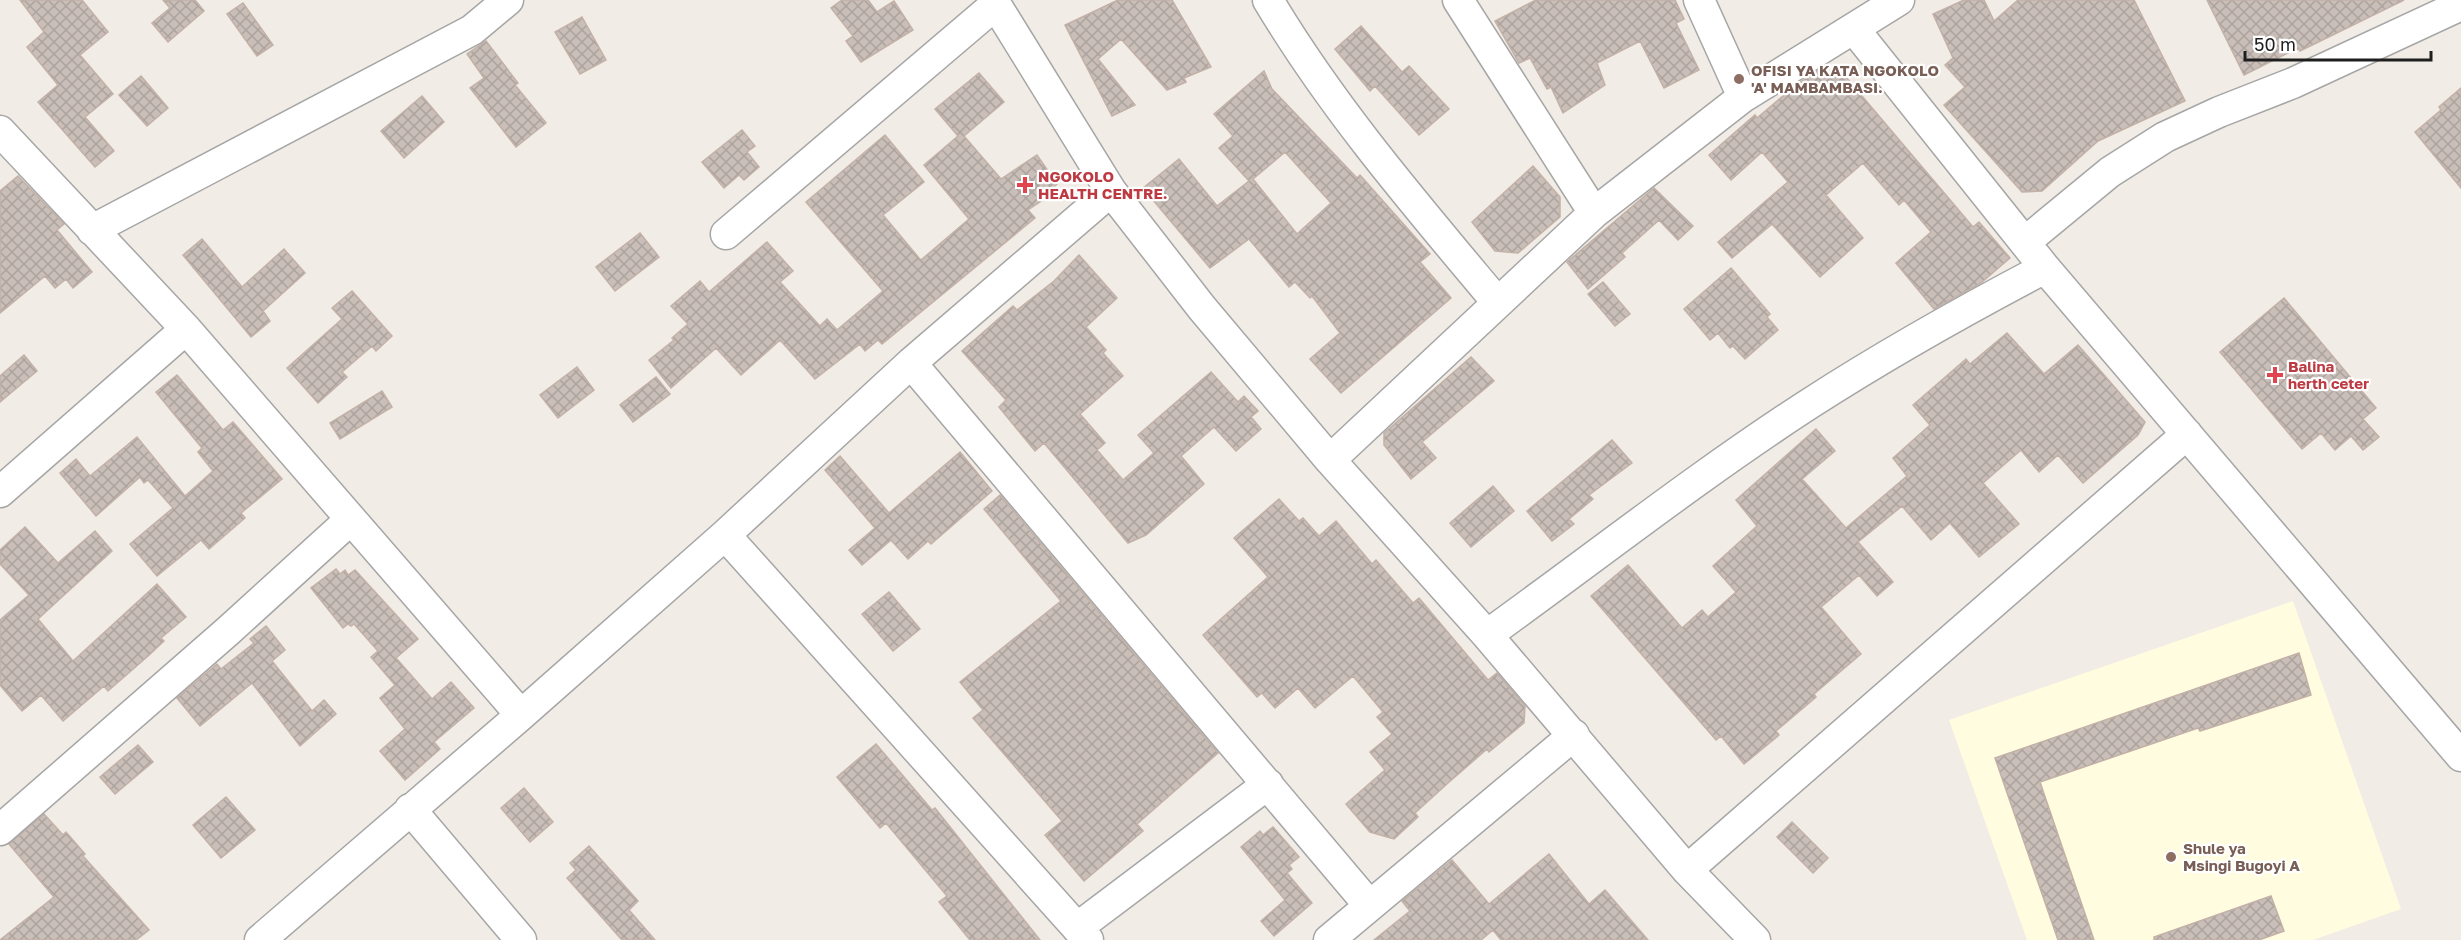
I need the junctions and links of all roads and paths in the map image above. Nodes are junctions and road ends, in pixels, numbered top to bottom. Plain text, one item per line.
1 (508, 0) edge
2 (1268, 0) edge
3 (1458, 0) edge
4 (1699, 0) edge
5 (1899, 0) edge
6 (994, 2) edge
7 (2461, 5) edge
8 (1854, 29) junction
9 (1743, 97) junction
10 (2, 140) edge
11 (1111, 191) junction
12 (1594, 213) junction
13 (92, 230) junction
14 (726, 234) dead end
15 (2025, 242) junction
16 (2045, 268) junction
17 (1497, 302) junction
18 (186, 329) junction
19 (911, 363) junction
20 (2187, 434) junction
21 (1330, 460) junction
22 (0, 492) edge
23 (350, 520) junction
24 (725, 535) junction
25 (1487, 635) junction
26 (521, 715) junction
27 (1574, 735) junction
28 (2461, 756) edge
29 (1268, 784) junction
30 (410, 809) junction
31 (0, 830) edge
32 (1687, 870) junction
33 (1369, 905) junction
34 (1083, 934) edge
35 (260, 940) edge
36 (521, 940) edge
37 (1329, 940) edge
38 (1755, 940) edge

1 - 13 street
2 - 17 street
3 - 12 street
4 - 9 street
5 - 8 street
6 - 11 street
6 - 14 street
7 - 15 street
8 - 9 street
8 - 15 street
9 - 12 street
10 - 13 street
11 - 19 street
11 - 21 street
12 - 17 street
13 - 18 street
15 - 16 street
16 - 20 street
16 - 25 street
17 - 21 street
18 - 22 street
18 - 23 street
19 - 24 street
19 - 29 street
20 - 28 street
20 - 32 street
21 - 25 street
23 - 26 street
23 - 31 street
24 - 26 street
24 - 34 street
25 - 27 street
26 - 30 street
27 - 32 street
27 - 33 street
29 - 33 street
29 - 34 street
30 - 35 street
30 - 36 street
32 - 38 street
33 - 37 street

